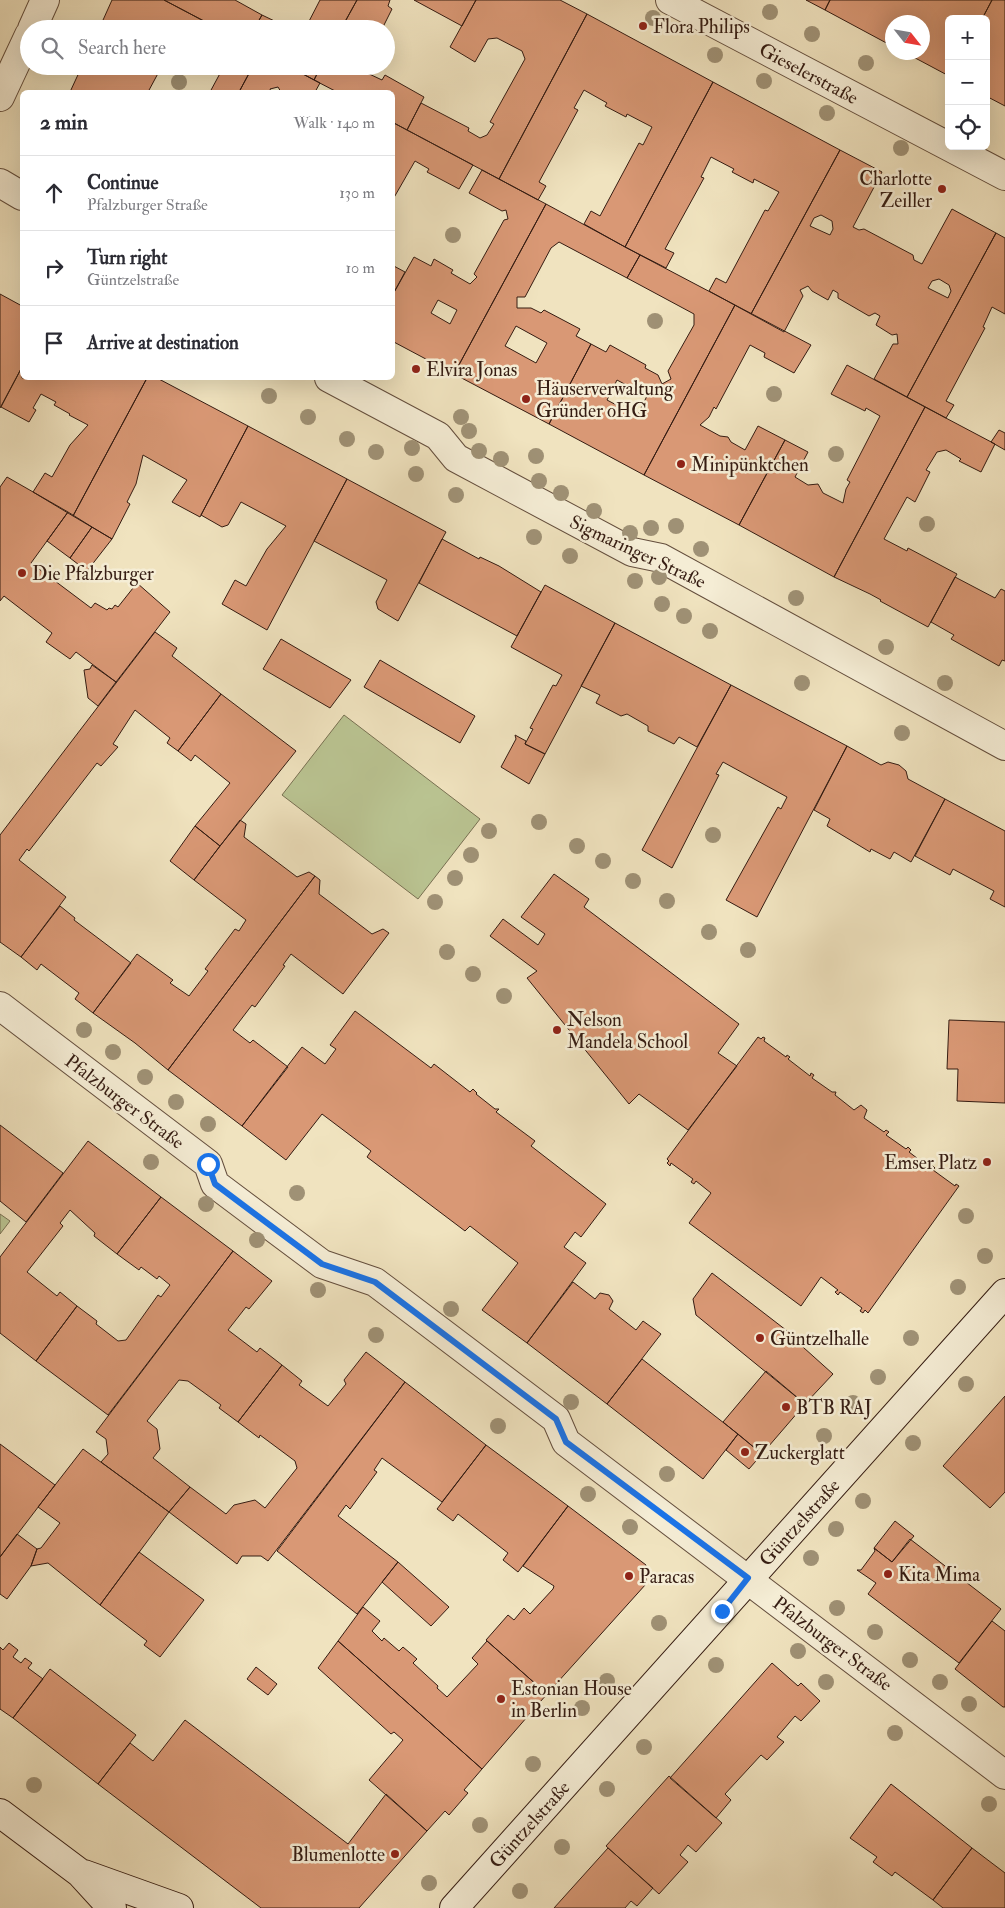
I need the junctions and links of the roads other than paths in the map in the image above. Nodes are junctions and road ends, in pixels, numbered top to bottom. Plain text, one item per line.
1 (45, 0) edge
2 (670, 0) edge
3 (36, 20) edge
4 (20, 54) edge
5 (0, 97) edge
6 (1005, 176) edge
7 (0, 183) edge
8 (20, 195) edge
9 (333, 380) edge
10 (1005, 746) edge
11 (0, 1006) edge
12 (1005, 1293) edge
13 (748, 1578) junction
14 (1005, 1775) edge
15 (0, 1813) edge
16 (80, 1873) junction
17 (112, 1908) edge
18 (179, 1908) edge
19 (454, 1908) edge

1 - 3 street
2 - 6 street, Gieselerstraße
4 - 5 street
7 - 8 street
9 - 10 street, Sigmaringer Straße
11 - 13 street, Pfalzburger Straße
12 - 13 street, Güntzelstraße
13 - 14 street, Pfalzburger Straße
13 - 19 street, Güntzelstraße
15 - 16 street
16 - 17 street
16 - 18 street

